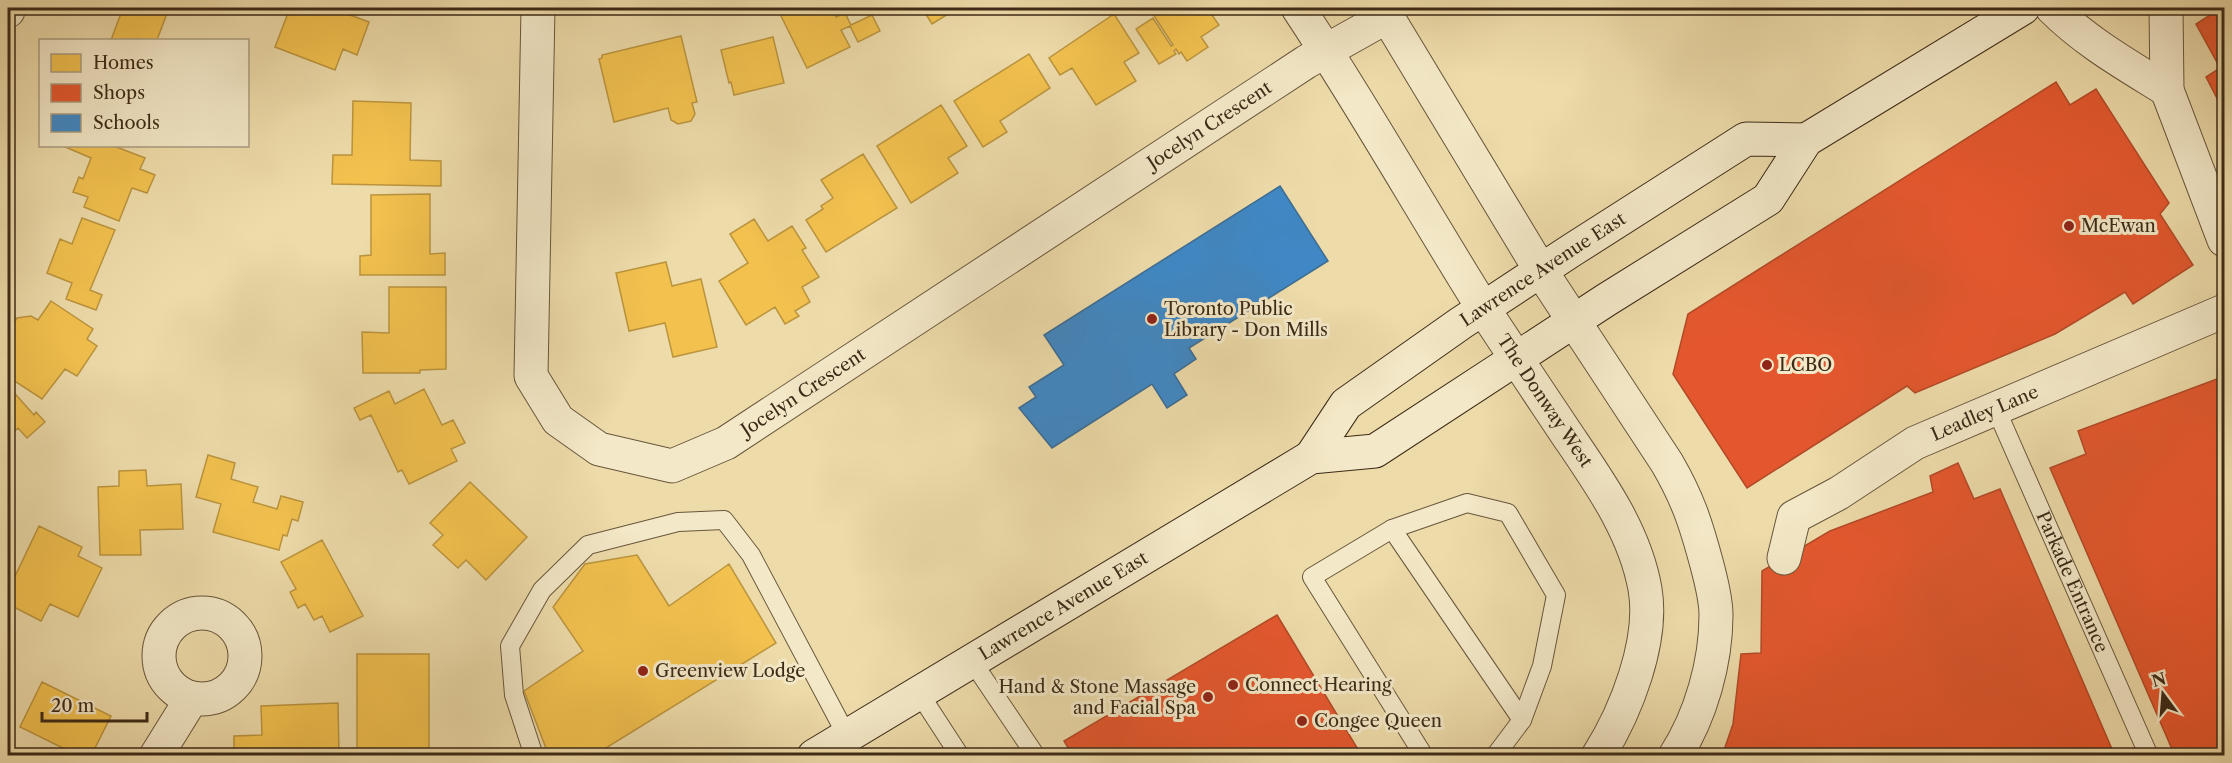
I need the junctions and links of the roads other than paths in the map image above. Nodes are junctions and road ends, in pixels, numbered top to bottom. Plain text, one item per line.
1 (538, 8) edge
2 (1298, 8) edge
3 (2023, 8) edge
4 (2052, 8) edge
5 (2166, 8) edge
6 (1391, 10) edge
7 (1326, 50) junction
8 (2167, 90) junction
9 (1806, 140) junction
10 (2224, 240) edge
11 (1541, 271) junction
12 (1483, 308) junction
13 (2224, 311) edge
14 (1575, 321) junction
15 (1517, 360) junction
16 (1996, 409) junction
17 (1311, 457) junction
18 (1392, 529) junction
19 (1784, 558) dead end
20 (972, 661) junction
21 (919, 693) junction
22 (192, 698) dead end
23 (1522, 720) junction
24 (847, 736) junction
25 (156, 756) edge
26 (534, 756) edge
27 (814, 756) edge
28 (960, 756) edge
29 (1036, 756) edge
30 (1424, 756) edge
31 (1495, 756) edge
32 (1598, 756) edge
33 (1675, 756) edge
34 (2149, 756) edge

1 - 7 street, Jocelyn Crescent
2 - 7 street, The Donway West
3 - 9 street, Lawrence Avenue East
4 - 8 street
5 - 8 street
6 - 7 street, Jocelyn Crescent
6 - 11 street
7 - 12 street, The Donway West
8 - 10 street
9 - 11 street, Lawrence Avenue East
9 - 14 street, Lawrence Avenue East
11 - 12 street, Lawrence Avenue East
11 - 14 street
12 - 15 street, The Donway West
12 - 17 street, Lawrence Avenue East
13 - 16 street, Leadley Lane
14 - 15 street, Lawrence Avenue East
14 - 33 street
15 - 17 street, Lawrence Avenue East
15 - 32 street, The Donway West
16 - 19 street, Leadley Lane
16 - 34 lane, Parkade Entrance
17 - 20 street, Lawrence Avenue East
18 - 23 lane
18 - 23 lane
18 - 30 lane
20 - 21 street, Lawrence Avenue East
20 - 29 lane
21 - 24 street, Lawrence Avenue East
21 - 28 lane
22 - 25 street
23 - 31 lane
24 - 26 lane
24 - 27 street, Lawrence Avenue East

